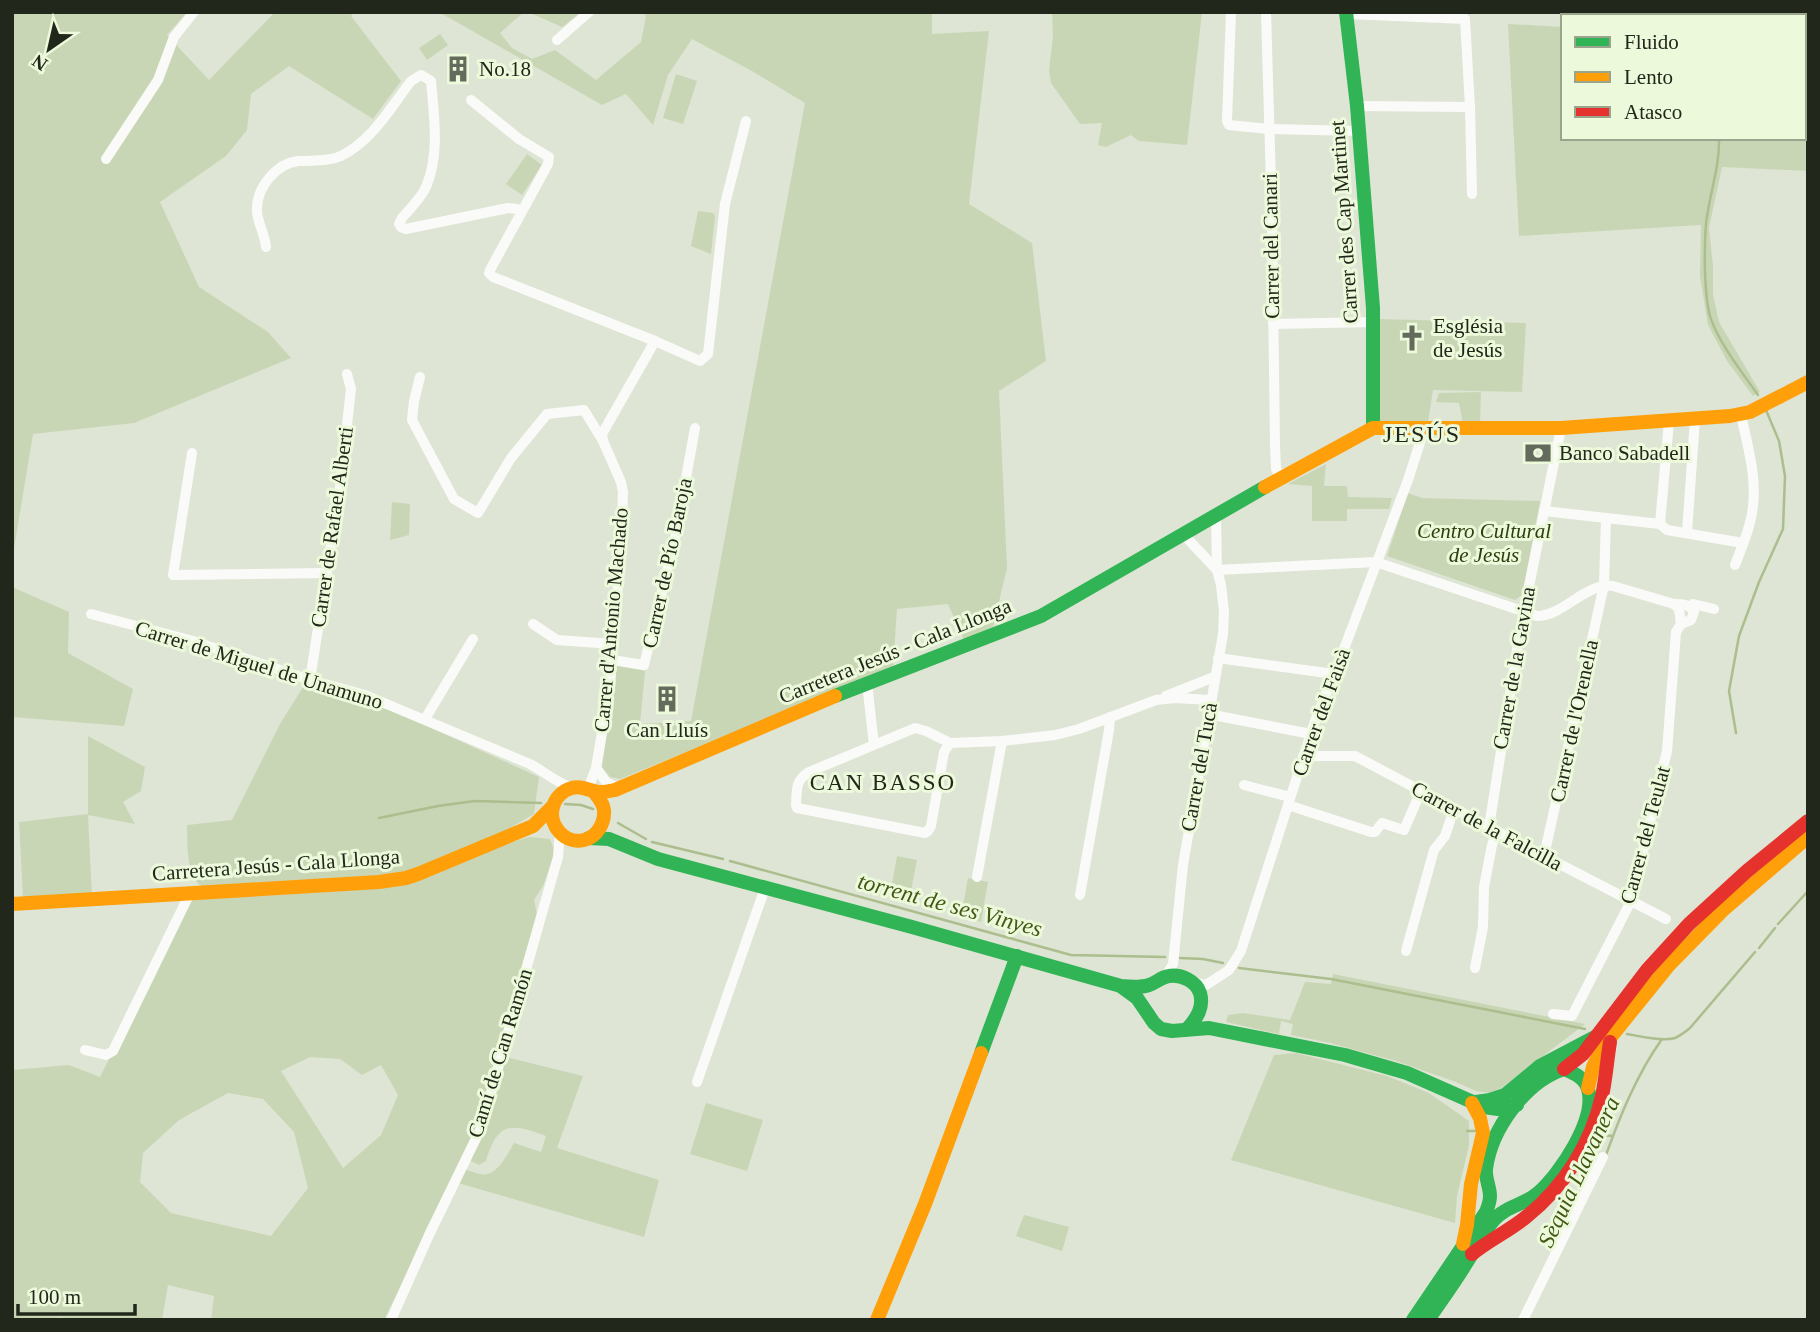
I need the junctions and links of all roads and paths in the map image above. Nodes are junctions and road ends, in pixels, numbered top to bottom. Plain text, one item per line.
1 (194, 12) edge
2 (589, 12) edge
3 (1231, 12) edge
4 (1266, 12) edge
5 (1346, 13) edge
6 (557, 40) dead end
7 (471, 100) dead end
8 (1357, 106) junction
9 (1470, 107) junction
10 (746, 121) dead end
11 (1269, 129) junction
12 (1359, 131) junction
13 (106, 159) dead end
14 (1472, 194) dead end
15 (521, 211) junction
16 (266, 247) dead end
17 (1373, 322) junction
18 (1273, 324) junction
19 (655, 341) junction
20 (347, 374) dead end
21 (420, 377) dead end
22 (1808, 382) edge
23 (1741, 415) junction
24 (1695, 419) junction
25 (1669, 421) junction
26 (695, 428) dead end
27 (1373, 428) junction
28 (1425, 428) junction
29 (1561, 428) junction
30 (603, 441) junction
31 (192, 453) dead end
32 (1282, 478) junction
33 (1544, 511) junction
34 (1216, 514) junction
35 (1606, 518) junction
36 (1660, 524) junction
37 (1687, 532) junction
38 (1182, 533) junction
39 (1743, 543) junction
40 (1376, 562) junction
41 (1735, 565) dead end
42 (1217, 570) junction
43 (327, 573) junction
44 (1604, 585) junction
45 (1674, 604) junction
46 (1690, 607) junction
47 (1714, 609) dead end
48 (1523, 612) junction
49 (91, 614) dead end
50 (533, 624) dead end
51 (1681, 624) junction
52 (473, 639) dead end
53 (613, 644) junction
54 (1218, 658) junction
55 (612, 660) junction
56 (1334, 674) junction
57 (1214, 677) junction
58 (310, 680) junction
59 (867, 682) junction
60 (1156, 700) junction
61 (1210, 700) junction
62 (1208, 714) junction
63 (1110, 717) junction
64 (425, 719) junction
65 (1311, 734) junction
66 (1002, 741) junction
67 (950, 744) junction
68 (874, 745) junction
69 (1303, 756) junction
70 (596, 768) junction
71 (552, 779) junction
72 (1244, 785) dead end
73 (572, 788) junction
74 (617, 789) junction
75 (591, 790) junction
76 (1421, 791) junction
77 (1289, 801) junction
78 (554, 804) junction
79 (1808, 808) edge
80 (1454, 809) junction
81 (605, 815) junction
82 (1808, 821) edge
83 (533, 826) junction
84 (1493, 830) junction
85 (559, 832) junction
86 (1808, 837) edge
87 (583, 839) junction
88 (617, 842) junction
89 (1808, 853) edge
90 (1544, 856) junction
91 (558, 857) junction
92 (1743, 874) junction
93 (977, 877) dead end
94 (765, 888) junction
95 (190, 893) junction
96 (1080, 895) dead end
97 (1631, 901) junction
98 (12, 904) edge
99 (1722, 911) junction
100 (1666, 919) dead end
101 (1406, 951) dead end
102 (1017, 956) junction
103 (1475, 968) dead end
104 (1164, 974) junction
105 (1121, 986) junction
106 (1197, 991) junction
107 (1146, 1009) junction
108 (1553, 1014) dead end
109 (1188, 1028) junction
110 (1217, 1030) junction
111 (1611, 1036) junction
112 (1596, 1037) junction
113 (85, 1051) dead end
114 (1564, 1069) junction
115 (697, 1082) dead end
116 (1588, 1088) junction
117 (1472, 1103) junction
118 (1517, 1105) junction
119 (1495, 1141) junction
120 (1603, 1157) dead end
121 (1489, 1190) junction
122 (1514, 1204) junction
123 (1467, 1251) junction
124 (390, 1320) edge
125 (877, 1320) edge
126 (1413, 1320) edge
127 (1428, 1320) edge
128 (1523, 1320) edge

1 - 13 street
2 - 6 street
3 - 11 street
4 - 11 street, Carrer del Canari
5 - 8 main road, Carrer des Cap Martinet
5 - 9 street
7 - 15 street
8 - 9 street
8 - 12 main road, Carrer des Cap Martinet
9 - 14 street
10 - 19 street
11 - 12 street
11 - 18 street, Carrer del Canari
12 - 17 main road, Carrer des Cap Martinet
15 - 16 street
15 - 19 street
17 - 18 street
17 - 27 main road, Carrer des Cap Martinet
18 - 32 street, Carrer del Canari
19 - 30 street
20 - 43 street, Carrer de Rafael Alberti
21 - 30 street, Carrer d'Antonio Machado
22 - 23 main road
23 - 24 main road
23 - 39 street
24 - 25 main road
24 - 37 street
25 - 29 main road
25 - 36 street
26 - 55 street, Carrer de Pío Baroja
27 - 28 main road
27 - 32 main road, Carretera Jesús - Cala Llonga
28 - 29 main road
28 - 40 street, Carrer del Faisà
29 - 33 street, Carrer de la Gavina
30 - 53 street, Carrer d'Antonio Machado
31 - 43 street
32 - 34 main road, Carretera Jesús - Cala Llonga
33 - 35 street
33 - 48 street, Carrer de la Gavina
34 - 38 main road, Carretera Jesús - Cala Llonga
34 - 42 street, Carrer del Tucà
35 - 36 street
35 - 44 street, Carrer de l'Orenella
36 - 37 street
37 - 39 street
38 - 42 street
38 - 59 main road, Carretera Jesús - Cala Llonga
39 - 41 street
40 - 42 street
40 - 48 street
40 - 56 street, Carrer del Faisà
42 - 54 street, Carrer del Tucà
43 - 58 street, Carrer de Rafael Alberti
44 - 45 street
44 - 48 street
44 - 90 street, Carrer de l'Orenella
45 - 46 street
45 - 51 street
46 - 47 street
46 - 51 street
48 - 84 street, Carrer de la Gavina
49 - 58 street, Carrer de Miguel de Unamuno
50 - 53 street
51 - 97 street, Carrer del Teulat
52 - 64 street
53 - 55 street, Carrer d'Antonio Machado
54 - 56 street
54 - 57 street, Carrer del Tucà
55 - 70 street, Carrer d'Antonio Machado
56 - 65 street, Carrer del Faisà
57 - 60 street
57 - 61 street, Carrer del Tucà
58 - 64 street, Carrer de Miguel de Unamuno
59 - 68 street
59 - 74 main road, Carretera Jesús - Cala Llonga
60 - 61 street
60 - 63 street
61 - 62 street, Carrer del Tucà
62 - 65 street
62 - 104 street, Carrer del Tucà
63 - 66 street
63 - 96 street
64 - 71 street, Carrer de Miguel de Unamuno
65 - 69 street, Carrer del Faisà
66 - 67 street
66 - 93 street
67 - 68 street
67 - 68 street
69 - 76 street, Carrer de la Falcilla
69 - 77 street, Carrer del Faisà
70 - 74 street
70 - 75 street, Carrer d'Antonio Machado
71 - 73 street, Carrer de Miguel de Unamuno
71 - 78 street
72 - 77 street
73 - 75 main road
73 - 78 main road
74 - 75 main road, Carretera Jesús - Cala Llonga
74 - 81 main road
75 - 81 main road
76 - 77 street
76 - 80 street, Carrer de la Falcilla
77 - 106 street, Carrer del Faisà
78 - 83 main road, Carretera Jesús - Cala Llonga
78 - 85 main road
79 - 92 main road
80 - 84 street, Carrer de la Falcilla
80 - 101 street
81 - 87 main road
81 - 88 main road
82 - 92 main road
83 - 85 main road
83 - 95 main road, Carretera Jesús - Cala Llonga
84 - 90 street, Carrer de la Falcilla
84 - 103 street, Carrer de la Gavina
85 - 87 main road
85 - 91 street, Camí de Can Ramón
86 - 99 main road
87 - 88 main road
87 - 91 street
88 - 94 main road
89 - 99 main road
90 - 97 street, Carrer de la Falcilla
91 - 124 street, Camí de Can Ramón
92 - 112 main road
94 - 102 main road
94 - 115 street
95 - 98 main road, Carretera Jesús - Cala Llonga
95 - 113 street
97 - 100 street, Carrer de la Falcilla
97 - 108 street, Carrer del Teulat
99 - 111 main road
102 - 105 main road
102 - 125 main road
104 - 105 main road
104 - 106 main road
104 - 107 main road
105 - 107 main road
106 - 109 main road
106 - 110 main road
107 - 109 main road
109 - 110 main road
110 - 117 main road
111 - 116 main road
111 - 123 main road
112 - 114 main road
112 - 117 main road
114 - 116 main road
114 - 118 main road
116 - 122 main road
117 - 118 main road
117 - 119 main road
117 - 123 main road
118 - 119 main road
119 - 121 main road
120 - 128 street
121 - 122 main road
121 - 123 main road
122 - 123 main road
123 - 126 main road
123 - 127 main road

